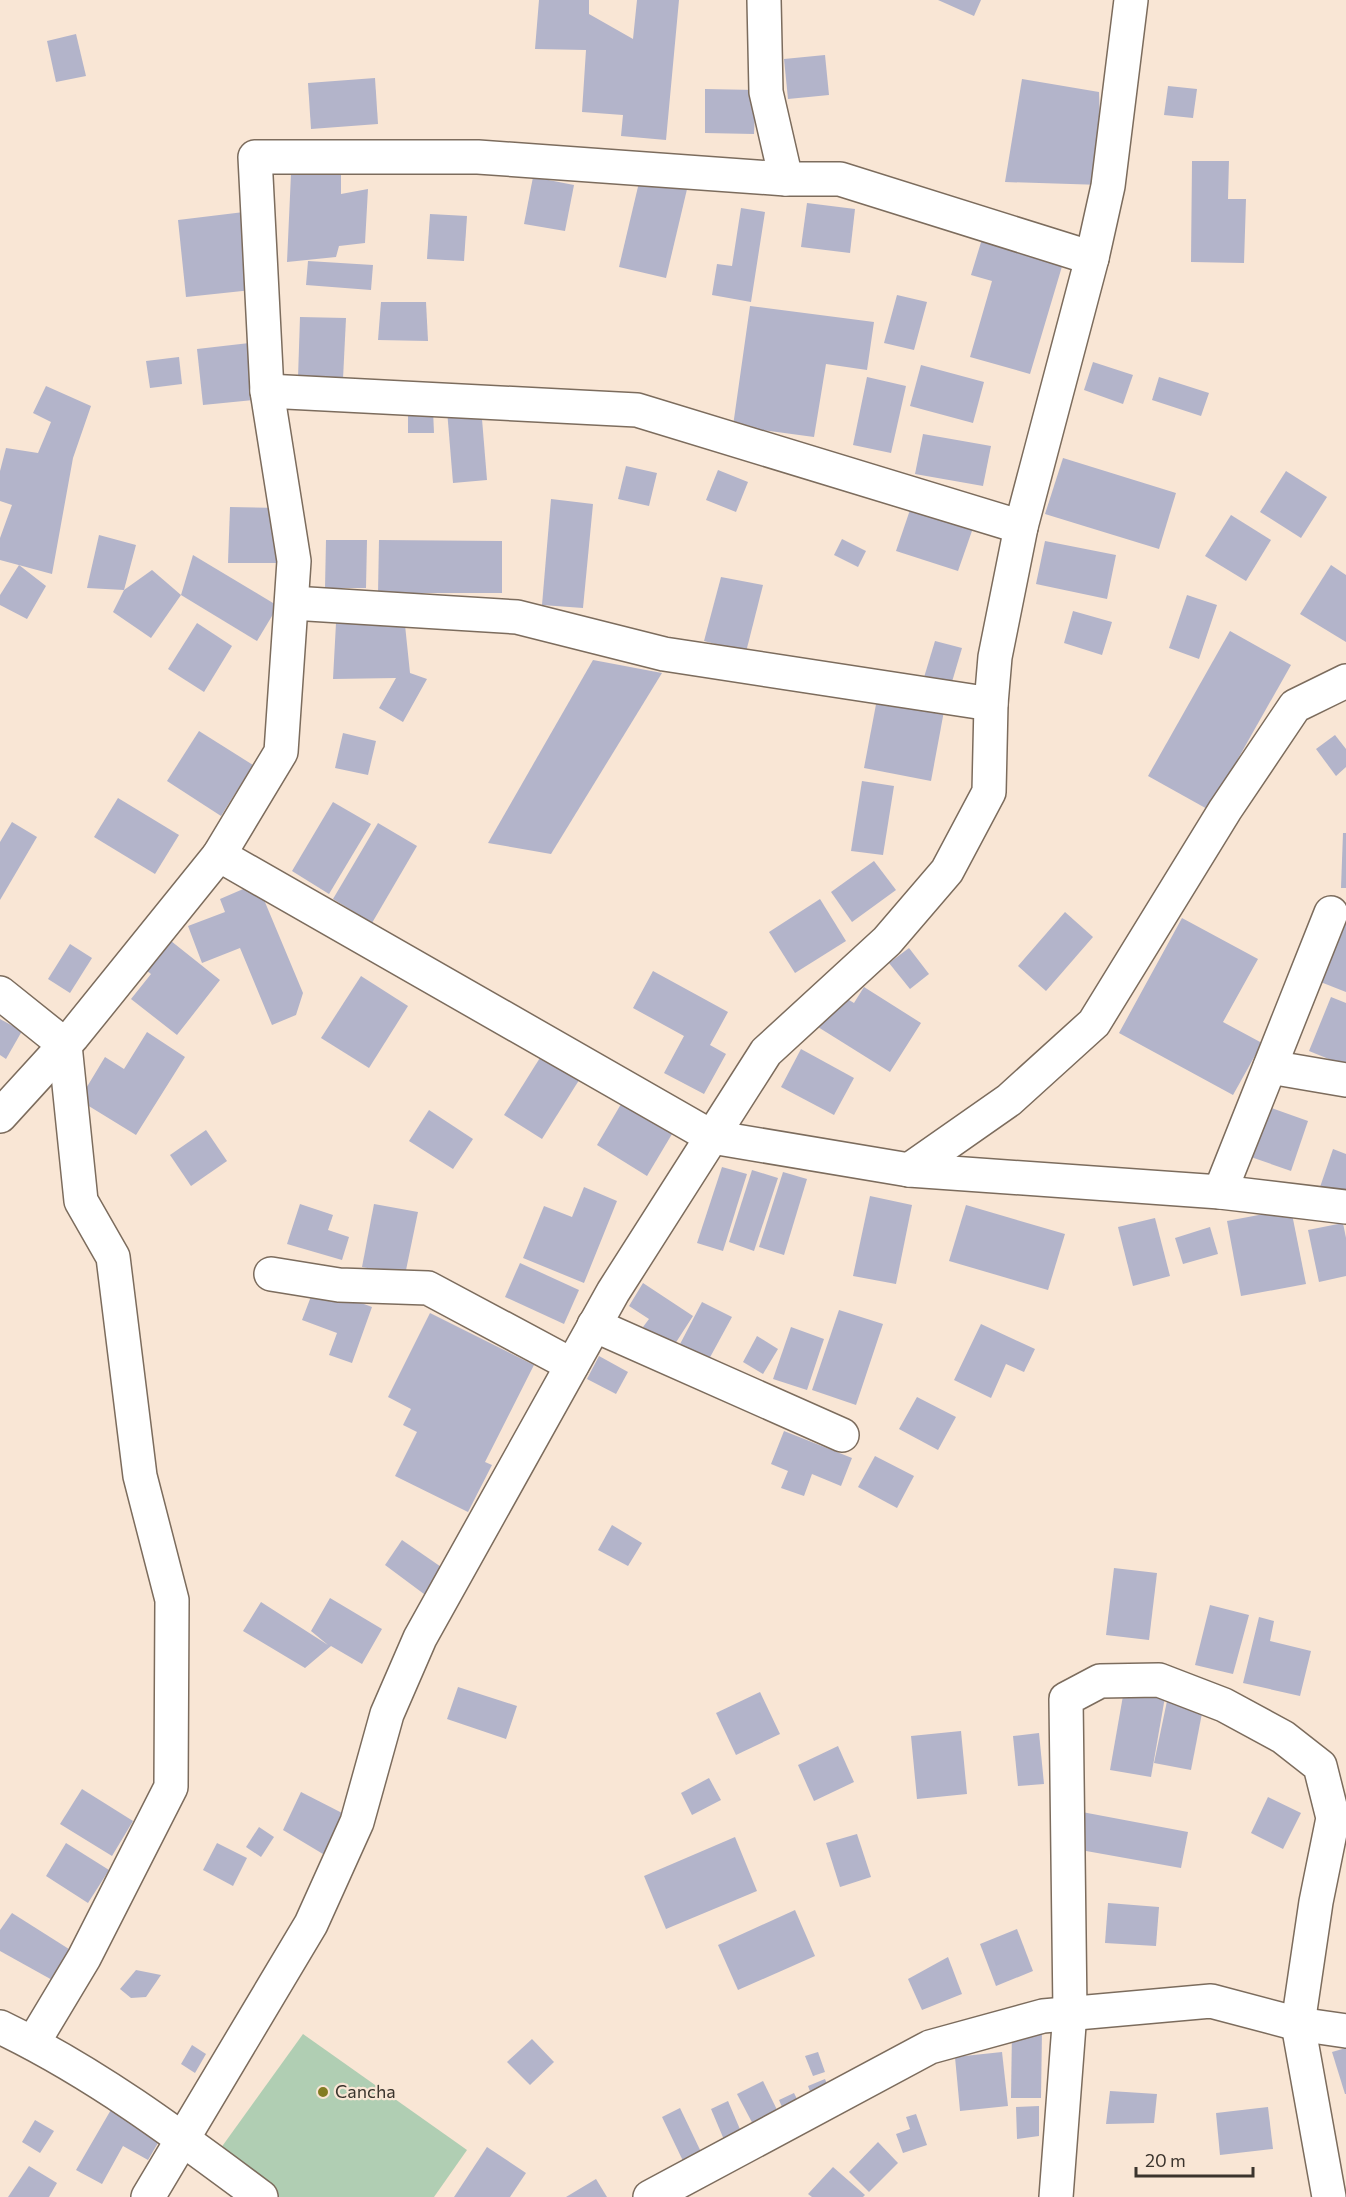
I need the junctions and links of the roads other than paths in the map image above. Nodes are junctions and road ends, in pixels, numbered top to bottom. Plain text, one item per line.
1 (764, 0) edge
2 (1131, 0) edge
3 (786, 179) junction
4 (1092, 258) junction
5 (267, 391) junction
6 (1021, 527) junction
7 (292, 603) junction
8 (1346, 681) edge
9 (991, 704) junction
10 (219, 855) junction
11 (1331, 913) dead end
12 (0, 993) edge
13 (65, 1045) junction
14 (1270, 1066) junction
15 (1346, 1080) edge
16 (0, 1116) edge
17 (712, 1137) junction
18 (909, 1170) junction
19 (1220, 1192) junction
20 (1346, 1206) edge
21 (271, 1274) dead end
22 (594, 1325) junction
23 (572, 1365) junction
24 (842, 1435) dead end
25 (1333, 1762) edge
26 (1070, 2012) junction
27 (1298, 2024) junction
28 (0, 2027) edge
29 (1346, 2031) edge
30 (33, 2043) junction
31 (183, 2138) junction
32 (148, 2197) edge
33 (261, 2197) edge
34 (650, 2197) edge
35 (1056, 2197) edge
36 (1329, 2197) edge

1 - 3 street
2 - 4 street
3 - 4 street
3 - 5 street
4 - 6 street
5 - 6 street
5 - 7 street
6 - 9 street
7 - 9 street
7 - 10 street
8 - 18 street
9 - 17 street
10 - 13 street
10 - 17 street
11 - 14 street
12 - 13 street
13 - 16 street
13 - 30 street
14 - 15 street
14 - 19 street
17 - 18 street
17 - 22 street
18 - 19 street
19 - 20 street
21 - 23 street
22 - 23 street
22 - 24 street
23 - 31 street
25 - 26 street
25 - 27 street
26 - 27 street
26 - 34 street
26 - 35 street
27 - 29 street
27 - 36 street
28 - 30 street
30 - 31 street
31 - 32 street
31 - 33 street

